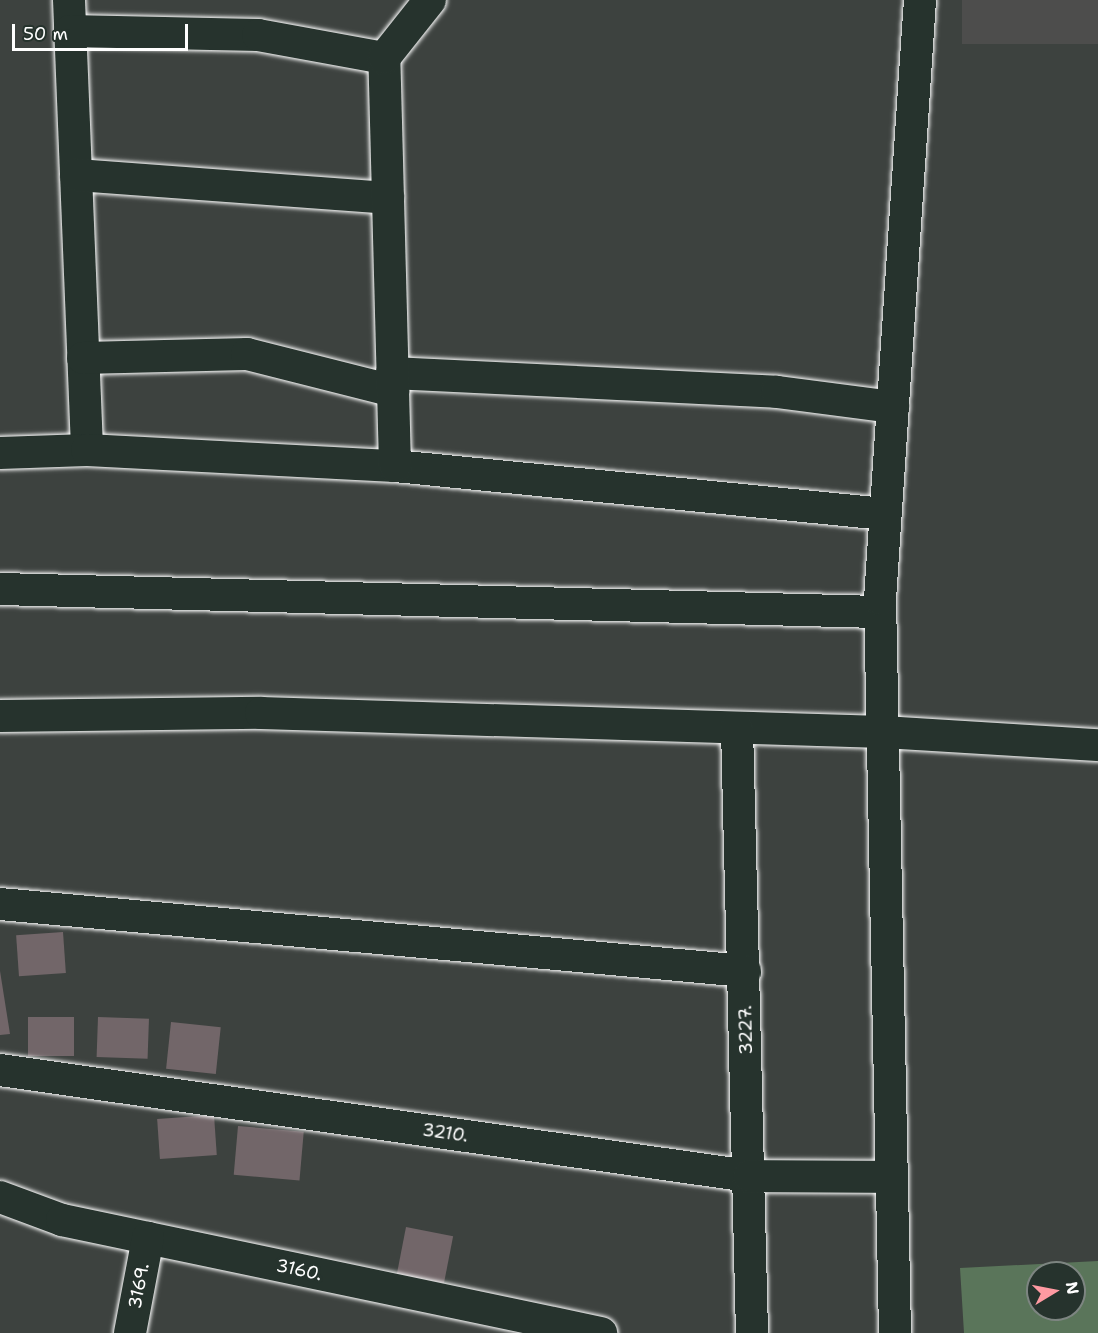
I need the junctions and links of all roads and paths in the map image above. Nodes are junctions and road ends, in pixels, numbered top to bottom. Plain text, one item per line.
1 (69, 0) edge
2 (430, 0) edge
3 (920, 0) edge
4 (70, 31) junction
5 (384, 58) junction
6 (76, 175) junction
7 (388, 198) junction
8 (83, 358) junction
9 (393, 382) junction
10 (893, 407) junction
11 (87, 450) junction
12 (0, 453) edge
13 (395, 466) junction
14 (885, 514) junction
15 (0, 589) edge
16 (880, 612) junction
17 (0, 716) edge
18 (737, 728) junction
19 (882, 732) junction
20 (1098, 745) edge
21 (0, 904) edge
22 (744, 971) junction
23 (0, 1070) edge
24 (749, 1176) junction
25 (892, 1177) junction
26 (0, 1197) edge
27 (148, 1238) junction
28 (130, 1333) edge
29 (601, 1333) edge
30 (752, 1333) edge
31 (895, 1333) edge

1 - 4 street
2 - 5 street
3 - 10 street
4 - 5 street
4 - 6 street
5 - 7 street
6 - 7 street
6 - 8 street
7 - 9 street
8 - 9 street
8 - 11 street
9 - 10 street
9 - 13 street
10 - 14 street
11 - 12 street
11 - 13 street
13 - 14 street
14 - 16 street
15 - 16 street
16 - 19 street
17 - 18 street
18 - 19 street
18 - 22 street, 3227.
19 - 20 street
19 - 25 street
21 - 22 street
22 - 24 street, 3227.
23 - 24 street, 3210.
24 - 25 street, 3210.
24 - 30 street, 3227.
25 - 31 street
26 - 27 street, 3160.
27 - 28 street, 3169.
27 - 29 street, 3160.

